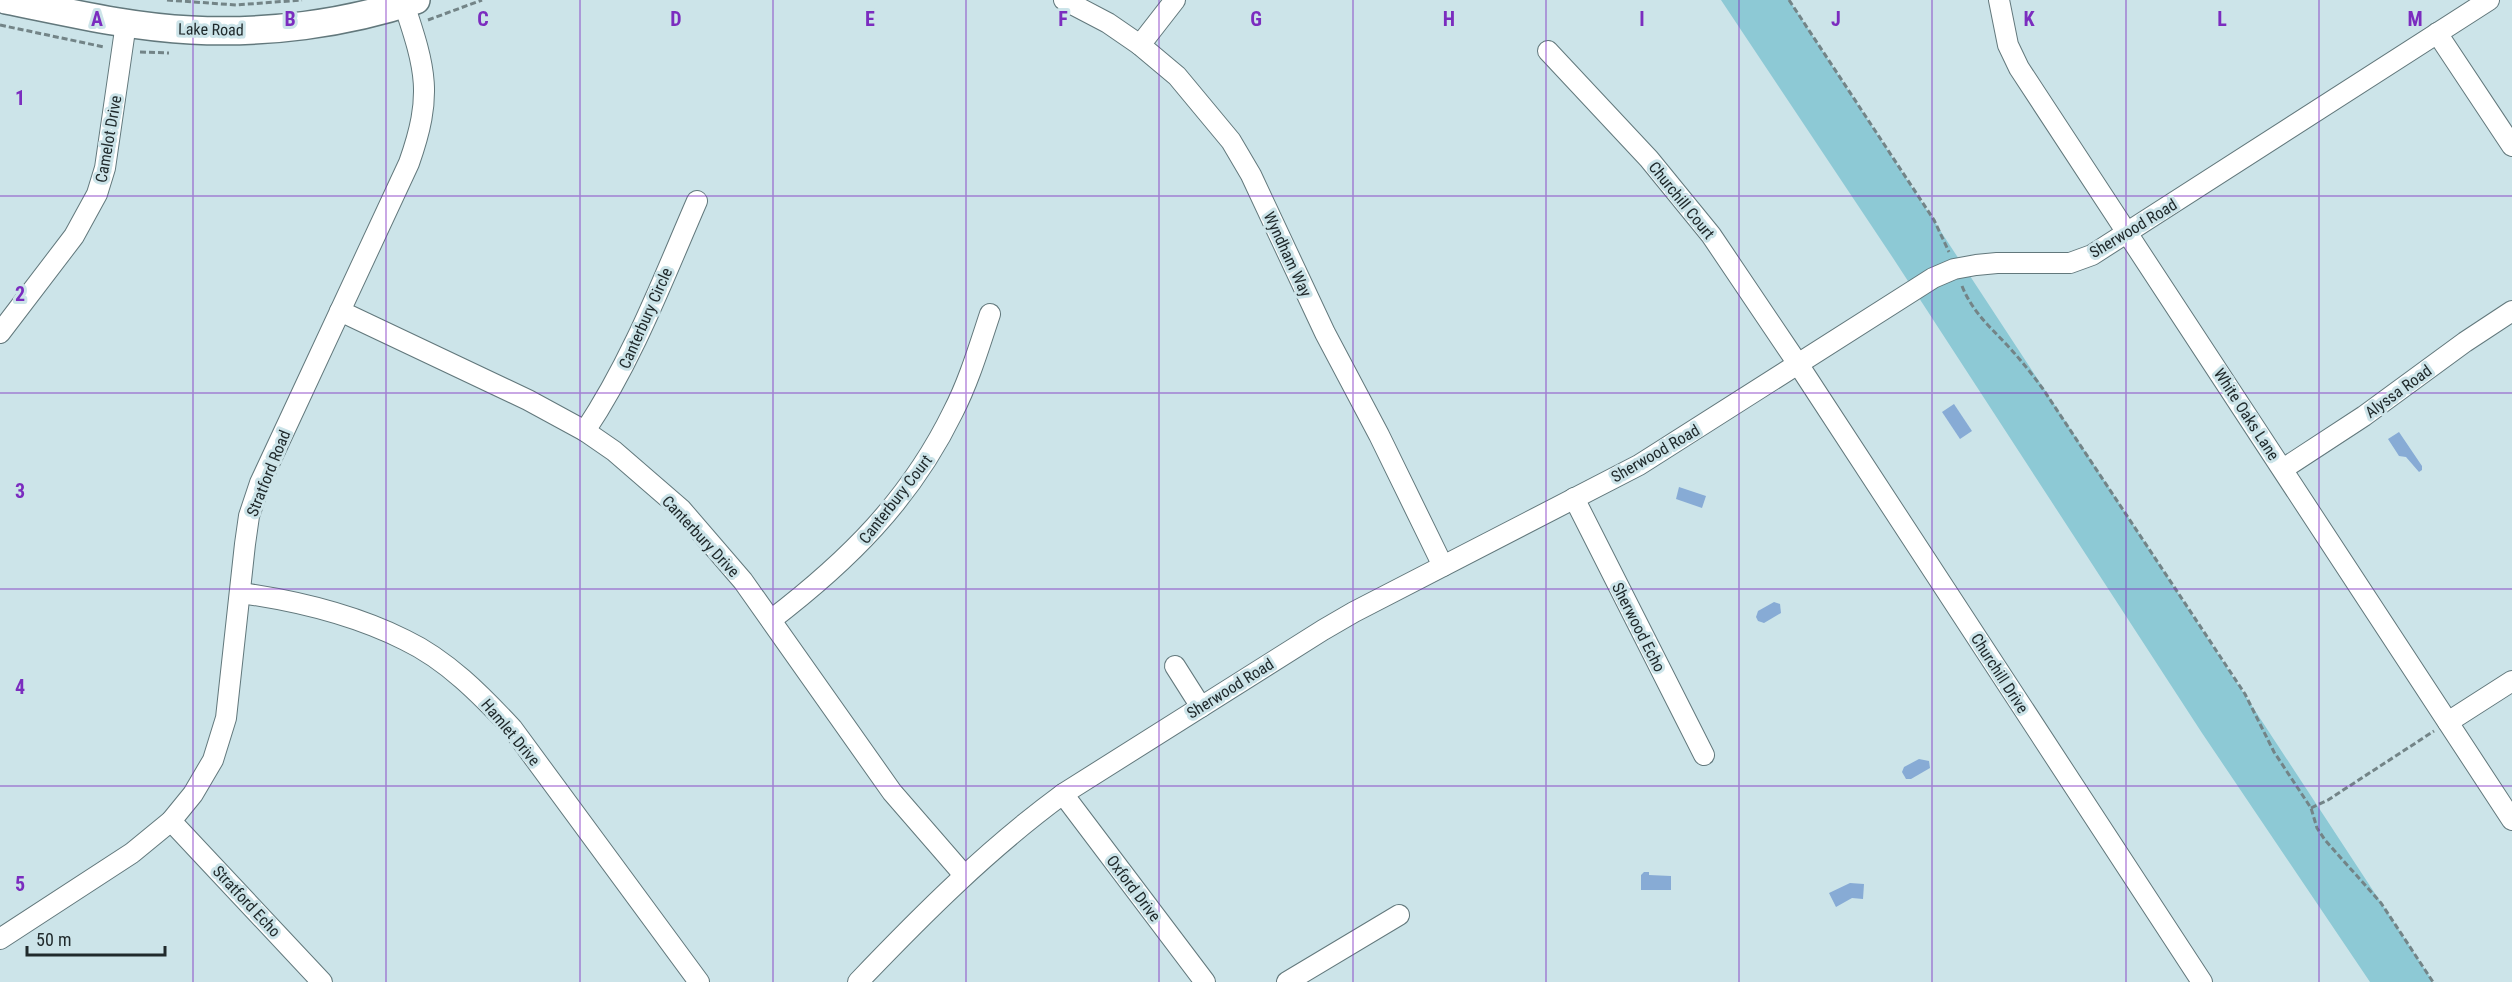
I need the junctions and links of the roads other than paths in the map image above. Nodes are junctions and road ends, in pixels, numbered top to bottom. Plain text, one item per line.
1 (6, 0) edge
2 (1064, 0) edge
3 (1175, 0) edge
4 (1999, 0) edge
5 (2488, 0) edge
6 (410, 2) edge
7 (126, 23) junction
8 (2438, 33) junction
9 (1140, 45) junction
10 (1548, 51) dead end
11 (2512, 146) edge
12 (697, 201) dead end
13 (2129, 233) junction
14 (340, 311) junction
15 (2512, 311) edge
16 (990, 314) dead end
17 (0, 333) edge
18 (1798, 364) junction
19 (585, 431) junction
20 (2283, 469) junction
21 (1574, 498) junction
22 (1443, 566) junction
23 (241, 593) junction
24 (771, 620) junction
25 (1175, 666) dead end
26 (2512, 681) edge
27 (1201, 707) junction
28 (2448, 722) junction
29 (1704, 755) dead end
30 (1064, 794) junction
31 (2512, 820) edge
32 (171, 821) junction
33 (964, 875) junction
34 (1399, 915) dead end
35 (0, 939) edge
36 (322, 982) edge
37 (699, 982) edge
38 (858, 982) edge
39 (1205, 982) edge
40 (1287, 982) edge
41 (2202, 982) edge

1 - 7 street, Lake Road
2 - 9 street, Wyndham Way
3 - 9 street
4 - 13 street, White Oaks Lane
5 - 8 street, Sherwood Road
6 - 7 street, Lake Road
6 - 14 street, Stratford Road
7 - 17 street, Camelot Drive
8 - 11 street
8 - 13 street, Sherwood Road
9 - 22 street, Wyndham Way
10 - 18 street, Churchill Court
12 - 19 street, Canterbury Circle
13 - 18 street, Sherwood Road
13 - 20 street, White Oaks Lane
14 - 19 street, Canterbury Drive
14 - 23 street, Stratford Road
15 - 20 street, Alyssa Road
16 - 24 street, Canterbury Court
18 - 21 street, Sherwood Road
18 - 41 street, Churchill Drive
19 - 24 street, Canterbury Drive
20 - 28 street, White Oaks Lane
21 - 22 street, Sherwood Road
21 - 29 street, Sherwood Echo
22 - 27 street, Sherwood Road
23 - 32 street, Stratford Road
23 - 37 street, Hamlet Drive
24 - 33 street, Canterbury Drive
25 - 27 street
26 - 28 street
27 - 30 street, Sherwood Road
28 - 31 street, White Oaks Lane
30 - 33 street, Sherwood Road
30 - 39 street, Oxford Drive
32 - 35 street, Stratford Road
32 - 36 street, Stratford Echo
33 - 38 street, Sherwood Road
34 - 40 street

